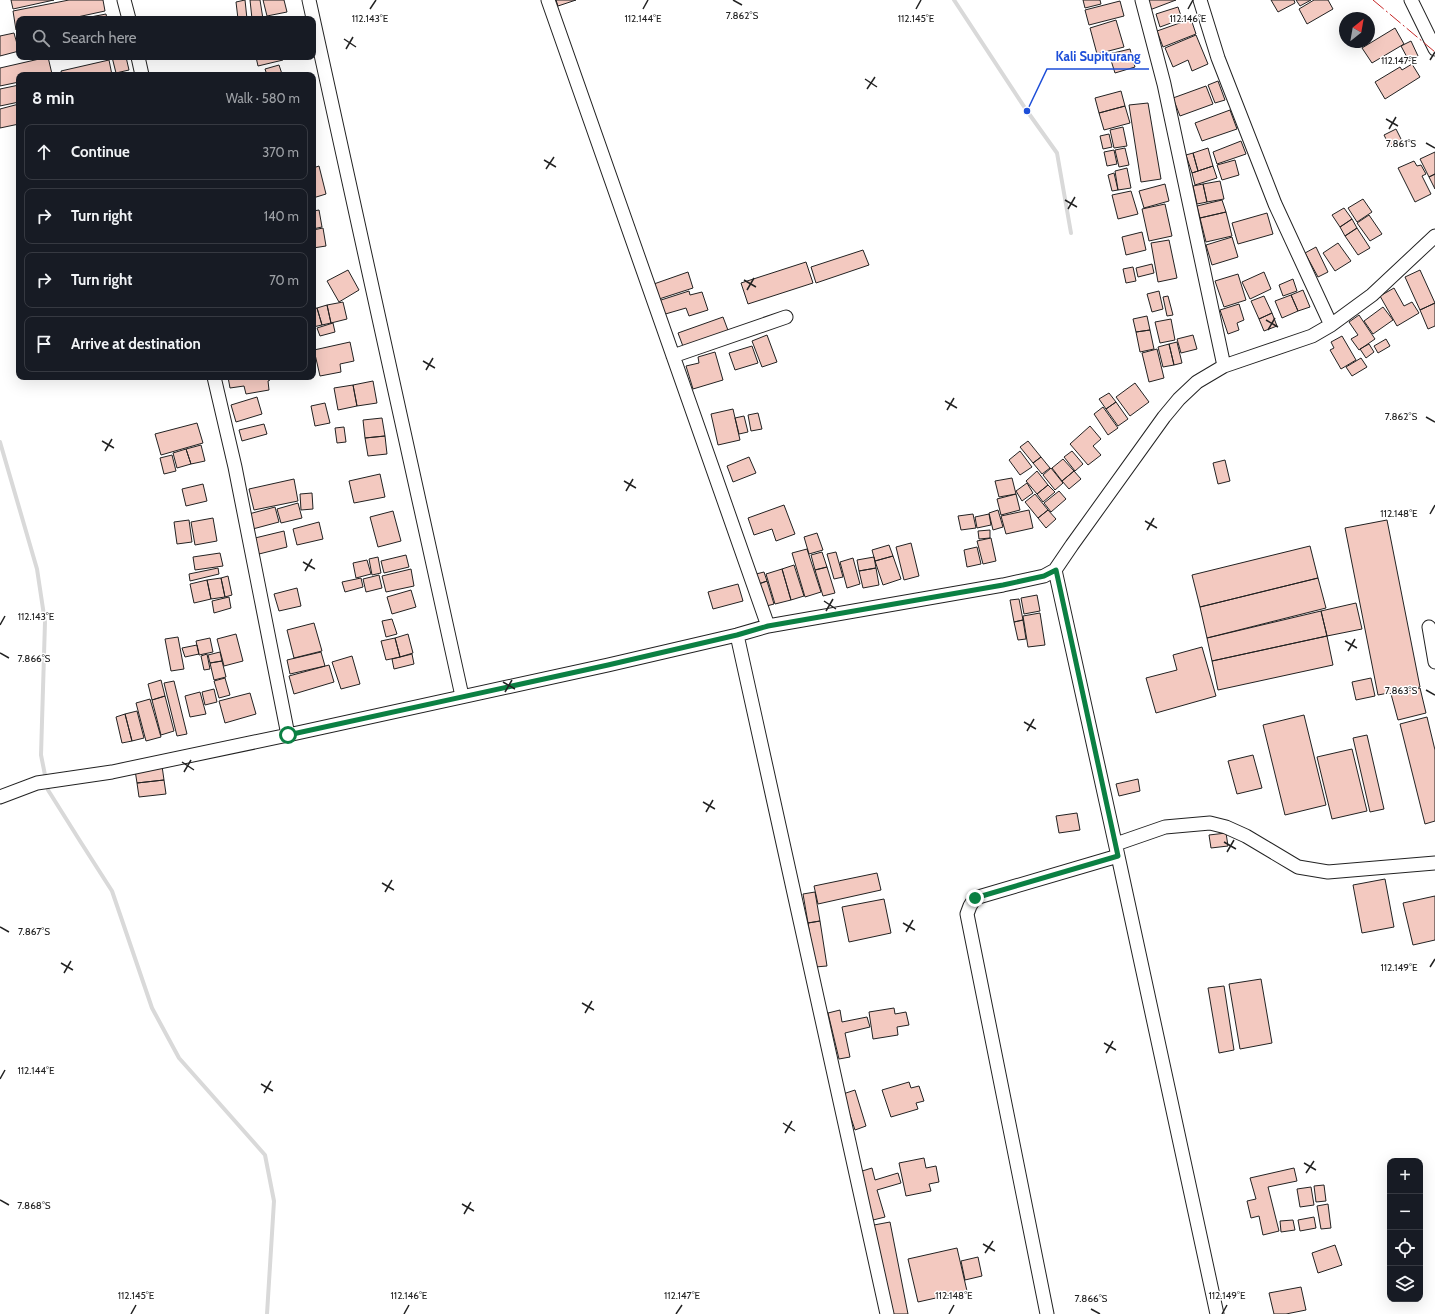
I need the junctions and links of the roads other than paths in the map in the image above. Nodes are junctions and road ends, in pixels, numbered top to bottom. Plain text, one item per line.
1 (124, 0) edge
2 (310, 0) edge
3 (548, 0) edge
4 (1142, 0) edge
5 (1200, 0) edge
6 (1411, 0) edge
7 (128, 16) edge
8 (313, 16) edge
9 (316, 27) edge
10 (1435, 49) edge
11 (139, 60) edge
12 (141, 72) edge
13 (1435, 236) edge
14 (786, 317) dead end
15 (1331, 325) junction
16 (673, 356) junction
17 (1224, 366) junction
18 (215, 380) edge
19 (1056, 570) junction
20 (768, 626) junction
21 (1429, 627) dead end
22 (737, 635) junction
23 (1435, 662) edge
24 (462, 696) junction
25 (288, 735) junction
26 (0, 797) edge
27 (1117, 850) junction
28 (1435, 862) edge
29 (887, 1314) edge
30 (1047, 1314) edge
31 (1217, 1314) edge

1 - 7 street
2 - 8 street
3 - 16 street
4 - 17 street
5 - 15 street
6 - 10 street
9 - 24 street
11 - 12 street
13 - 15 street
14 - 16 street
15 - 17 street
16 - 20 street
17 - 19 street
18 - 25 street
19 - 20 street
19 - 27 street
20 - 22 street
21 - 23 street
22 - 24 street
22 - 29 street
24 - 25 street
25 - 26 street
27 - 28 street
27 - 30 street
27 - 31 street

